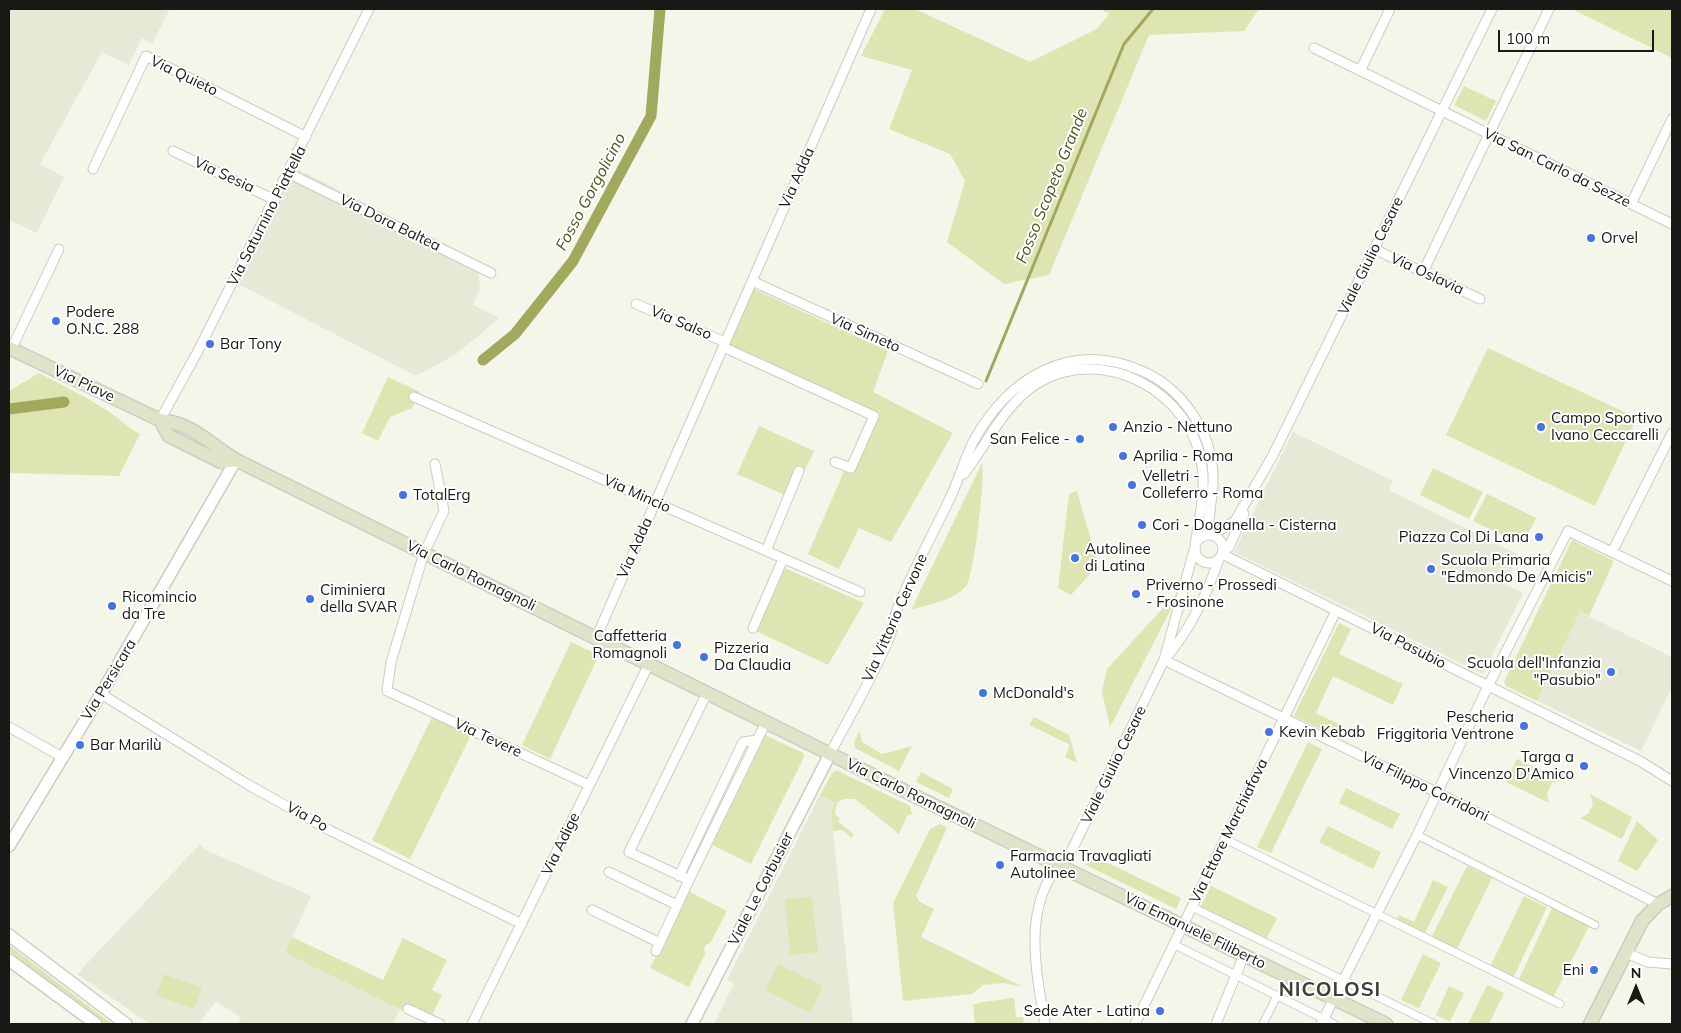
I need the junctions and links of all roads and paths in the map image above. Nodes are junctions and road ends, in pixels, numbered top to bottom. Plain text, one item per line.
1 (369, 9) edge
2 (871, 9) edge
3 (1390, 9) edge
4 (1492, 9) edge
5 (1549, 9) edge
6 (1314, 48) dead end
7 (1360, 71) junction
8 (1441, 112) junction
9 (1672, 120) edge
10 (1488, 135) junction
11 (306, 138) junction
12 (173, 151) dead end
13 (93, 169) dead end
14 (288, 172) junction
15 (275, 200) junction
16 (1631, 204) junction
17 (1672, 224) edge
18 (59, 249) dead end
19 (1374, 249) junction
20 (1423, 272) junction
21 (491, 273) dead end
22 (752, 282) junction
23 (1480, 299) dead end
24 (636, 304) dead end
25 (724, 345) junction
26 (10, 349) edge
27 (978, 384) dead end
28 (414, 397) dead end
29 (160, 420) junction
30 (1672, 432) edge
31 (236, 460) junction
32 (835, 462) dead end
33 (435, 464) dead end
34 (799, 471) dead end
35 (958, 482) junction
36 (655, 502) junction
37 (1246, 502) junction
38 (1210, 535) junction
39 (1194, 548) junction
40 (766, 551) junction
41 (1612, 552) junction
42 (424, 553) junction
43 (1222, 555) junction
44 (783, 559) junction
45 (1672, 582) edge
46 (860, 592) dead end
47 (1336, 611) junction
48 (752, 628) dead end
49 (596, 638) junction
50 (1164, 660) junction
51 (649, 664) junction
52 (1488, 686) junction
53 (706, 693) junction
54 (101, 694) junction
55 (1284, 718) junction
56 (766, 722) junction
57 (9, 727) edge
58 (757, 740) junction
59 (830, 754) junction
60 (62, 757) junction
61 (1672, 781) edge
62 (589, 785) junction
63 (1438, 793) junction
64 (1417, 835) junction
65 (1225, 839) junction
66 (9, 846) edge
67 (1057, 865) junction
68 (609, 872) dead end
69 (680, 876) junction
70 (689, 880) junction
71 (1672, 896) edge
72 (1658, 904) junction
73 (677, 905) junction
74 (1192, 907) junction
75 (592, 910) dead end
76 (1378, 913) junction
77 (522, 924) junction
78 (1182, 925) junction
79 (1595, 925) dead end
80 (9, 935) edge
81 (1173, 944) junction
82 (1626, 953) junction
83 (1244, 955) junction
84 (9, 960) edge
85 (1672, 964) edge
86 (1236, 975) junction
87 (1343, 980) junction
88 (1277, 996) junction
89 (1334, 998) junction
90 (1560, 1004) dead end
91 (408, 1009) dead end
92 (1323, 1022) edge
93 (96, 1024) edge
94 (126, 1024) edge
95 (440, 1024) edge
96 (472, 1024) edge
97 (692, 1024) edge
98 (1045, 1024) edge
99 (1135, 1024) edge
100 (1216, 1024) edge
101 (1263, 1024) edge
102 (1334, 1024) edge
103 (1386, 1024) edge
104 (1434, 1024) edge
105 (1590, 1024) edge

1 - 11 street, Via Saturnino Piattella
2 - 22 street, Via Adda
3 - 7 street
4 - 8 street, Viale Giulio Cesare
5 - 10 street
6 - 7 street, Via San Carlo da Sezze
7 - 8 street, Via San Carlo da Sezze
8 - 10 street, Via San Carlo da Sezze
8 - 19 street, Viale Giulio Cesare
9 - 16 street
10 - 16 street, Via San Carlo da Sezze
10 - 20 street
11 - 13 street, Via Quieto
11 - 14 street, Via Saturnino Piattella
12 - 15 street, Via Sesia
14 - 15 street, Via Saturnino Piattella
14 - 21 street, Via Dora Baltea
15 - 29 street, Via Saturnino Piattella
16 - 17 street, Via San Carlo da Sezze
18 - 26 street
19 - 20 street, Via Oslavia
19 - 37 street, Viale Giulio Cesare
20 - 23 street, Via Oslavia
22 - 25 street, Via Adda
22 - 27 street, Via Simeto
24 - 25 street, Via Salso
25 - 32 street
25 - 36 street, Via Adda
26 - 29 main road, Via Piave
28 - 36 street, Via Mincio
29 - 31 main road, Via Piave
30 - 41 street
31 - 42 main road, Via Carlo Romagnoli
31 - 54 street, Via Persicara
33 - 42 street
34 - 40 street
35 - 38 street, Via Vittorio Cervone
35 - 39 street, Via Vittorio Cervone
35 - 59 street, Via Vittorio Cervone
36 - 40 street, Via Mincio
36 - 49 street, Via Adda
37 - 38 street, Viale Giulio Cesare
37 - 43 street, Viale Giulio Cesare
38 - 39 street
38 - 43 street
39 - 43 street
39 - 50 street, Viale Giulio Cesare
40 - 44 street, Via Mincio
41 - 45 street
41 - 52 street
42 - 49 main road, Via Carlo Romagnoli
42 - 62 street, Via Tevere
43 - 47 street, Via Pasubio
43 - 50 street, Viale Giulio Cesare
44 - 46 street, Via Mincio
44 - 48 street
47 - 52 street, Via Pasubio
47 - 55 street, Via Ettore Marchiafava
49 - 51 main road, Via Carlo Romagnoli
50 - 55 street, Via Filippo Corridoni
50 - 67 street, Viale Giulio Cesare
51 - 53 main road, Via Carlo Romagnoli
51 - 62 street, Via Adige
52 - 61 street, Via Pasubio
52 - 63 street
53 - 56 main road, Via Carlo Romagnoli
53 - 69 street
54 - 60 street, Via Persicara
54 - 77 street, Via Po
55 - 63 street, Via Filippo Corridoni
55 - 65 street, Via Ettore Marchiafava
56 - 58 street
56 - 59 main road, Via Carlo Romagnoli
57 - 60 street
58 - 69 street
58 - 70 street
59 - 67 main road, Via Carlo Romagnoli
59 - 97 street, Viale Le Corbusier
60 - 66 street, Via Persicara
62 - 77 street, Via Adige
63 - 64 street
63 - 72 street, Via Filippo Corridoni
64 - 76 street
64 - 79 street
65 - 74 street, Via Ettore Marchiafava
65 - 76 street
67 - 78 main road, Via Emanuele Filiberto
67 - 98 street, Viale Giulio Cesare
68 - 73 street
69 - 70 street
70 - 73 street
71 - 72 main road
72 - 82 main road
73 - 75 street
74 - 78 street, Via Ettore Marchiafava
74 - 87 street, Via Emanuele Filiberto
76 - 87 street
76 - 90 street
77 - 96 street, Via Adige
78 - 81 street, Via Ettore Marchiafava
78 - 83 main road, Via Emanuele Filiberto
80 - 94 street
81 - 86 street, Via Emanuele Filiberto
81 - 99 street, Via Ettore Marchiafava
82 - 85 street
82 - 105 main road
83 - 86 street
83 - 89 main road, Via Emanuele Filiberto
84 - 93 street
86 - 88 street, Via Emanuele Filiberto
86 - 100 street
87 - 89 street
87 - 104 street, Via Emanuele Filiberto
88 - 92 street, Via Emanuele Filiberto
88 - 101 street
89 - 92 street
89 - 103 main road, Via Emanuele Filiberto
91 - 95 street
92 - 102 street, Via Emanuele Filiberto

